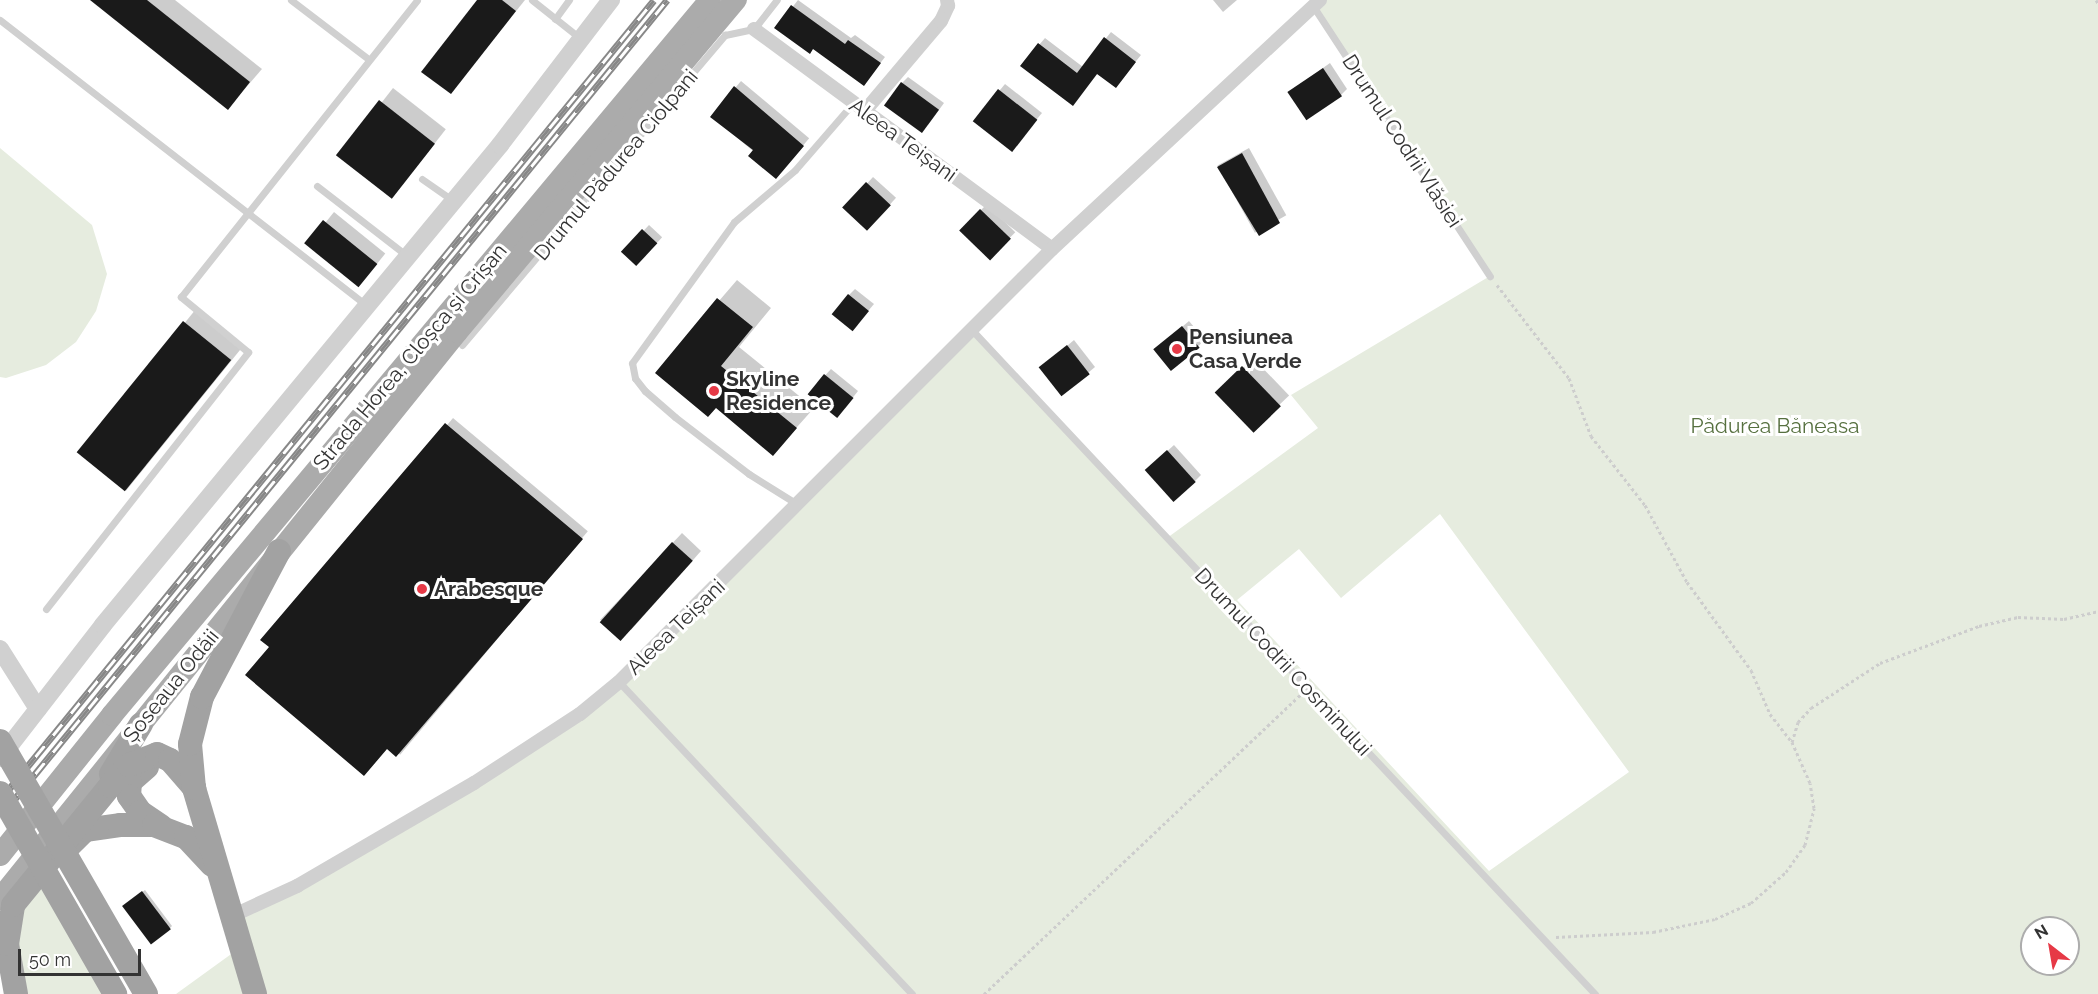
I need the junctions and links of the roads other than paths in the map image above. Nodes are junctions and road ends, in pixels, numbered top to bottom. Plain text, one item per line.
1 (291, 0) edge
2 (417, 0) edge
3 (532, 0) edge
4 (569, 0) edge
5 (611, 0) edge
6 (710, 0) edge
7 (736, 0) edge
8 (777, 0) edge
9 (947, 0) edge
10 (1316, 3) edge
11 (555, 19) junction
12 (0, 20) edge
13 (754, 29) junction
14 (584, 40) junction
15 (367, 58) junction
16 (859, 107) junction
17 (422, 179) dead end
18 (317, 186) dead end
19 (454, 202) junction
20 (246, 213) junction
21 (1052, 249) junction
22 (408, 257) junction
23 (1490, 276) road end
24 (367, 306) junction
25 (971, 329) junction
26 (454, 331) junction
27 (342, 473) joint
28 (797, 504) junction
29 (279, 551) junction
30 (46, 609) dead end
31 (0, 649) edge
32 (619, 682) junction
33 (38, 709) junction
34 (112, 715) joint
35 (141, 724) junction
36 (0, 741) edge
37 (0, 758) edge
38 (191, 784) junction
39 (0, 793) edge
40 (88, 820) junction
41 (163, 827) junction
42 (0, 855) edge
43 (218, 874) junction
44 (0, 899) edge
45 (232, 916) junction
46 (16, 994) edge
47 (28, 994) edge
48 (115, 994) edge
49 (146, 994) edge
50 (255, 994) edge
51 (912, 994) edge
52 (1595, 994) edge

1 - 15 lane
2 - 15 lane
3 - 11 lane
4 - 11 lane
5 - 14 street
6 - 26 main road, Strada Horea, Cloșca și Crișan
7 - 26 main road, Strada Horea, Cloșca și Crișan
8 - 13 lane
9 - 16 street
10 - 21 street, Aleea Teișani
10 - 23 lane, Drumul Codrii Vlăsiei
11 - 14 lane
12 - 20 lane
13 - 16 street, Aleea Teișani
13 - 26 lane, Drumul Pădurea Ciolpani
14 - 19 street
15 - 20 lane
16 - 21 street, Aleea Teișani
16 - 28 lane
17 - 19 lane
18 - 22 lane
19 - 22 street
20 - 24 lane
20 - 30 lane
21 - 25 street, Aleea Teișani
22 - 24 street
24 - 33 street
25 - 28 street, Aleea Teișani
25 - 52 lane, Drumul Codrii Cosminului
26 - 27 main road, Strada Horea, Cloșca și Crișan
26 - 34 main road, Strada Horea, Cloșca și Crișan
27 - 29 main road, Șoseaua Odăii
28 - 32 street, Aleea Teișani
29 - 35 main road, Șoseaua Odăii
29 - 38 highway
31 - 33 street
32 - 45 street, Aleea Teișani
32 - 51 lane
33 - 37 street
34 - 42 main road, Șoseaua Odăii
35 - 40 highway
35 - 44 main road, Șoseaua Odăii
36 - 49 highway, bridge
38 - 40 highway
38 - 41 highway
38 - 43 highway
39 - 48 highway, bridge
40 - 41 highway
40 - 46 highway
40 - 47 highway
41 - 43 highway
43 - 45 highway
45 - 50 highway

